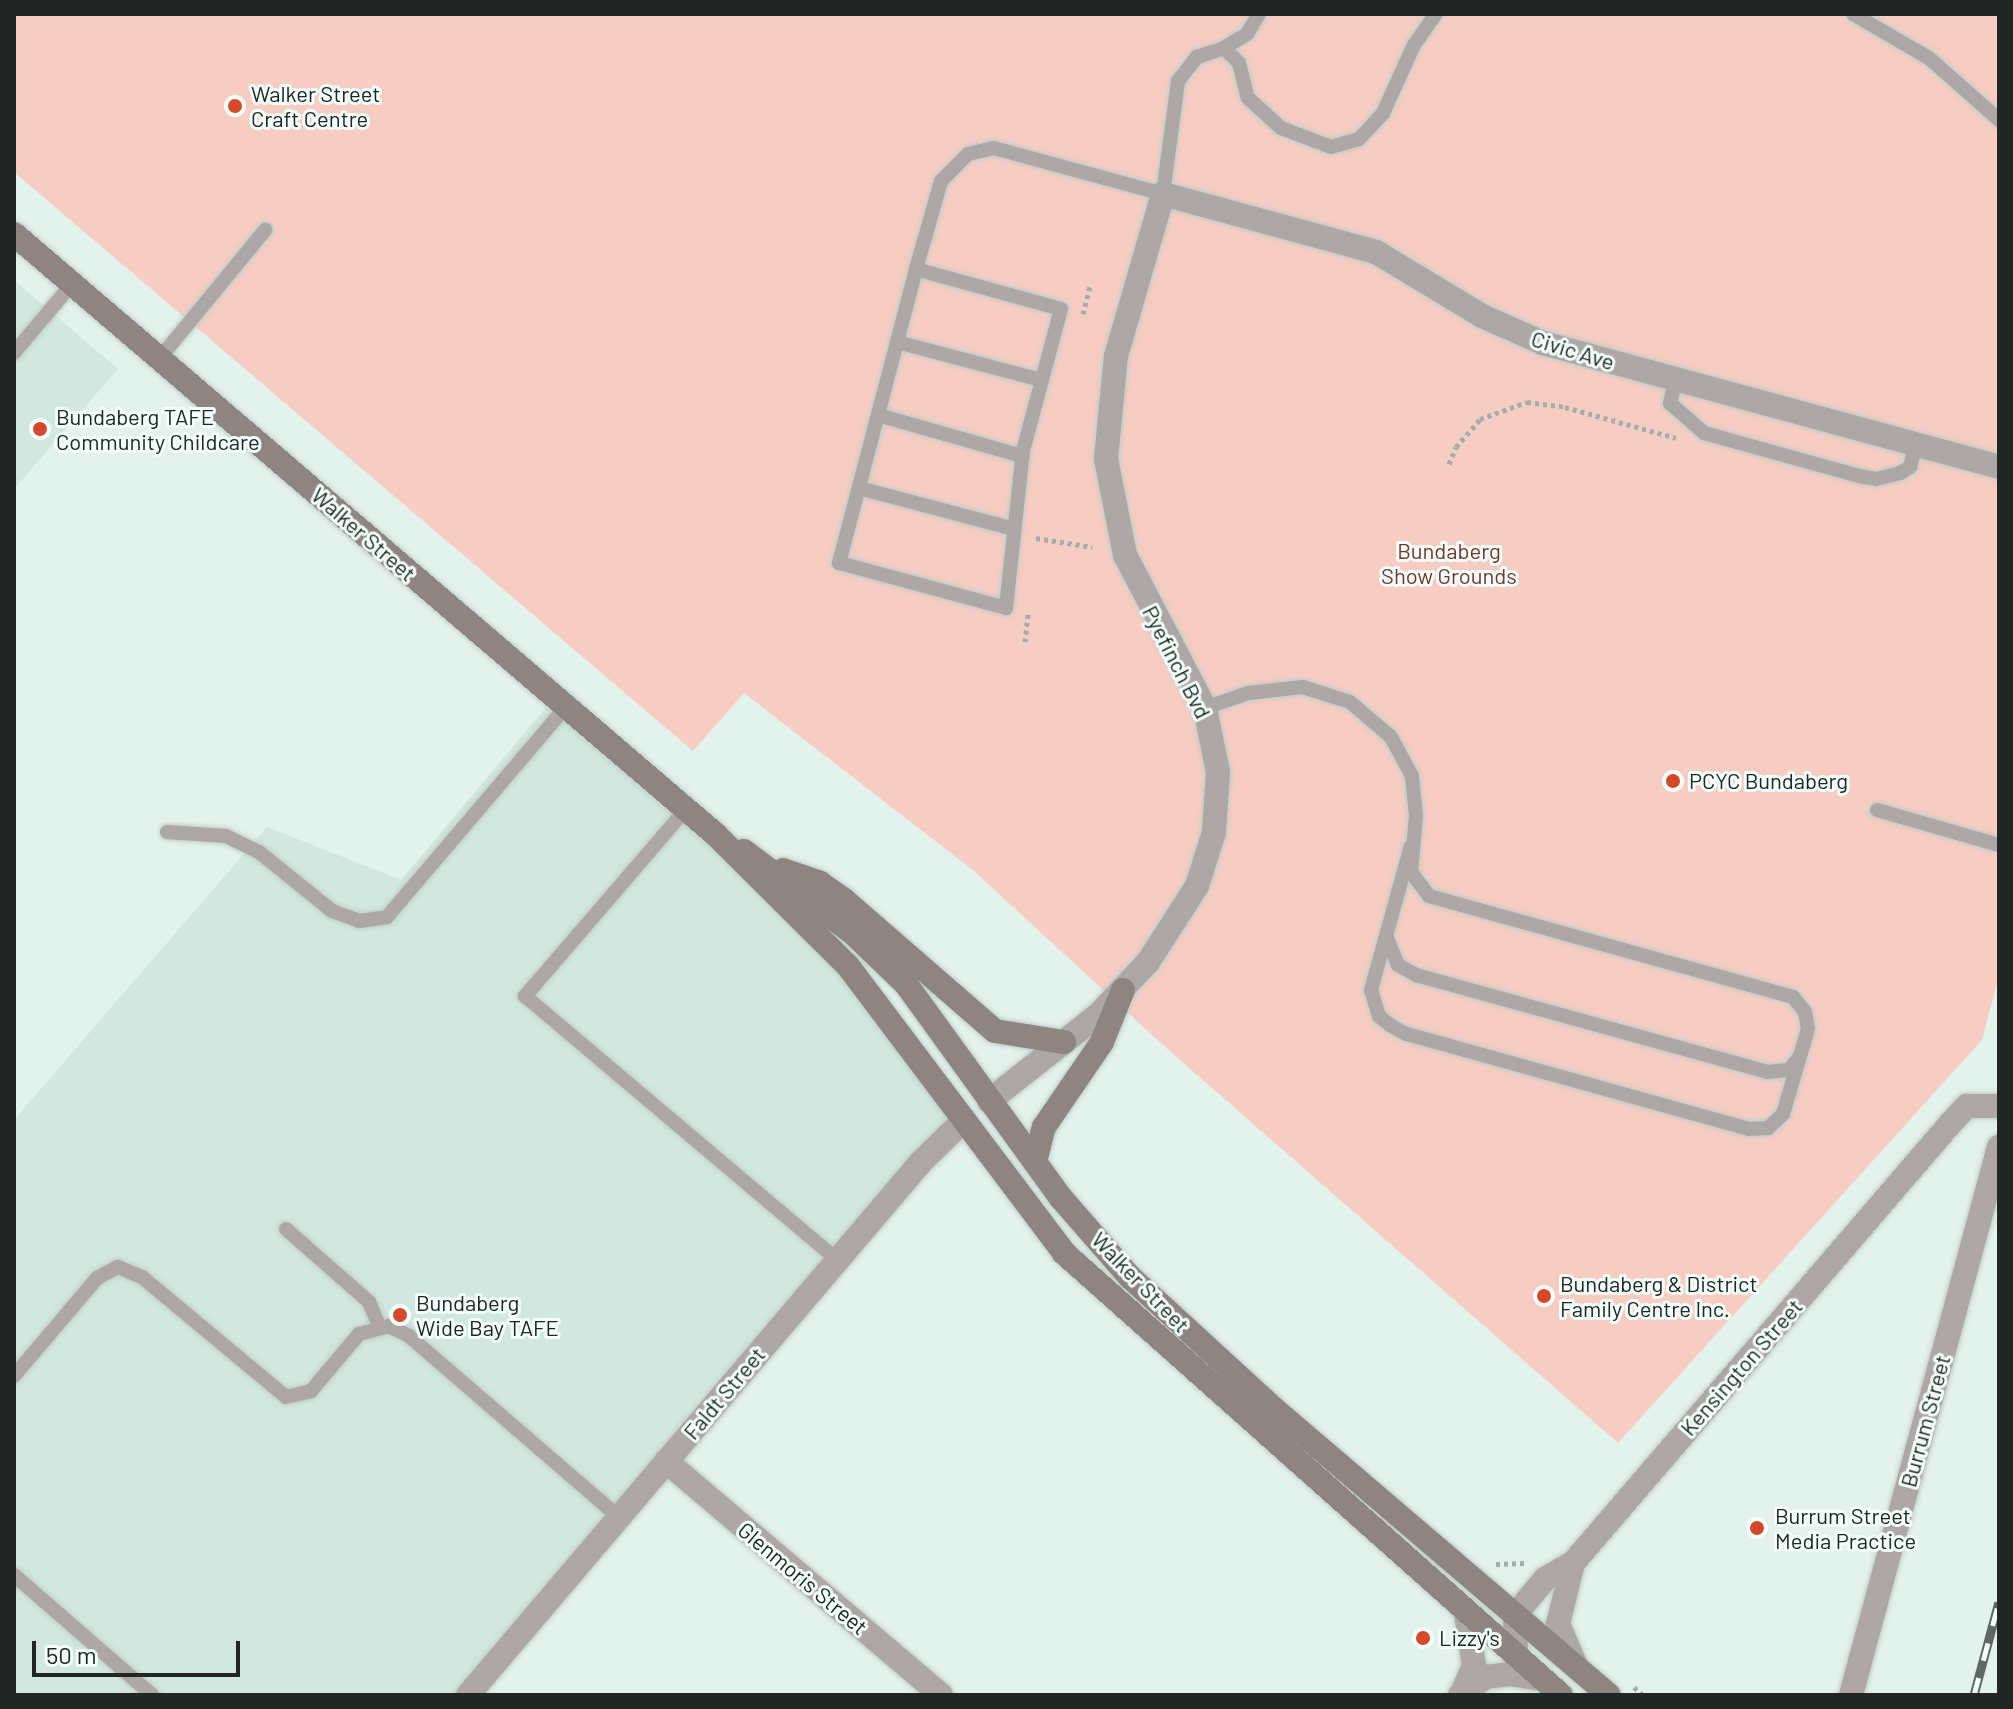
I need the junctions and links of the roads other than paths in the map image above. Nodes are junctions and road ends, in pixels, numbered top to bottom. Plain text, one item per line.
1 (1259, 14) edge
2 (1436, 14) edge
3 (1853, 14) edge
4 (1224, 48) junction
5 (1999, 120) edge
6 (1163, 194) junction
7 (265, 230) dead end
8 (14, 234) edge
9 (916, 269) junction
10 (72, 284) junction
11 (897, 342) junction
12 (14, 353) edge
13 (160, 358) junction
14 (1676, 379) junction
15 (1041, 380) junction
16 (878, 415) junction
17 (1916, 445) junction
18 (1022, 456) junction
19 (1999, 467) edge
20 (859, 488) junction
21 (1014, 529) junction
22 (566, 707) junction
23 (1205, 708) junction
24 (686, 809) junction
25 (1877, 810) dead end
26 (167, 832) dead end
27 (715, 834) junction
28 (1999, 845) edge
29 (1411, 846) junction
30 (766, 865) junction
31 (1388, 927) junction
32 (1123, 990) junction
33 (1064, 1042) junction
34 (1802, 1052) junction
35 (989, 1101) junction
36 (1999, 1106) edge
37 (961, 1123) junction
38 (1999, 1147) edge
39 (1035, 1162) junction
40 (286, 1229) dead end
41 (837, 1260) junction
42 (379, 1325) junction
43 (14, 1376) edge
44 (666, 1461) junction
45 (620, 1518) junction
46 (1573, 1563) junction
47 (14, 1575) edge
48 (1466, 1613) junction
49 (1515, 1615) junction
50 (1516, 1656) junction
51 (1577, 1668) junction
52 (1541, 1679) junction
53 (1461, 1694) edge
54 (152, 1695) edge
55 (468, 1695) edge
56 (941, 1695) edge
57 (1561, 1695) edge
58 (1609, 1695) edge
59 (1851, 1695) edge

1 - 4 lane
2 - 4 lane
3 - 5 lane
4 - 6 lane
6 - 9 lane
6 - 14 street, Civic Ave
6 - 23 street, Pyefinch Bvd
7 - 13 lane
8 - 10 main road, Walker Street
9 - 11 lane
9 - 15 lane
10 - 12 lane
10 - 13 main road, Walker Street
11 - 15 lane
11 - 16 lane
13 - 22 main road, Walker Street
14 - 17 street, Civic Ave
14 - 17 lane
15 - 18 lane
16 - 18 lane
16 - 20 lane
17 - 19 street, Civic Ave
18 - 21 lane
20 - 21 lane
20 - 21 lane
22 - 24 main road, Walker Street
22 - 26 lane
23 - 29 lane
23 - 32 street, Pyefinch Bvd
24 - 27 main road, Walker Street
24 - 41 lane
25 - 28 lane
27 - 30 main road, Walker Street
27 - 37 main road, Walker Street
29 - 31 lane
29 - 34 lane
30 - 33 main road
30 - 35 main road, Walker Street
31 - 34 lane
31 - 34 lane
32 - 33 street, Pyefinch Bvd
32 - 39 main road
33 - 35 street, Pyefinch Bvd
35 - 37 main road, Faldt Street
35 - 39 main road, Walker Street
36 - 46 street, Kensington Street
37 - 41 street, Faldt Street
37 - 48 main road, Walker Street
38 - 59 street, Burrum Street
39 - 49 main road, Walker Street
40 - 42 lane
41 - 44 street, Faldt Street
42 - 43 lane
42 - 45 lane
44 - 45 street, Faldt Street
44 - 56 street, Glenmoris Street
45 - 55 street, Faldt Street
46 - 49 street, Kensington Street
46 - 51 street
47 - 54 lane
48 - 50 main road, Walker Street
48 - 53 street
49 - 50 street
49 - 51 main road, Walker Street
50 - 52 main road, Walker Street
51 - 58 main road, Walker Street
52 - 53 street
52 - 57 main road, Walker Street

